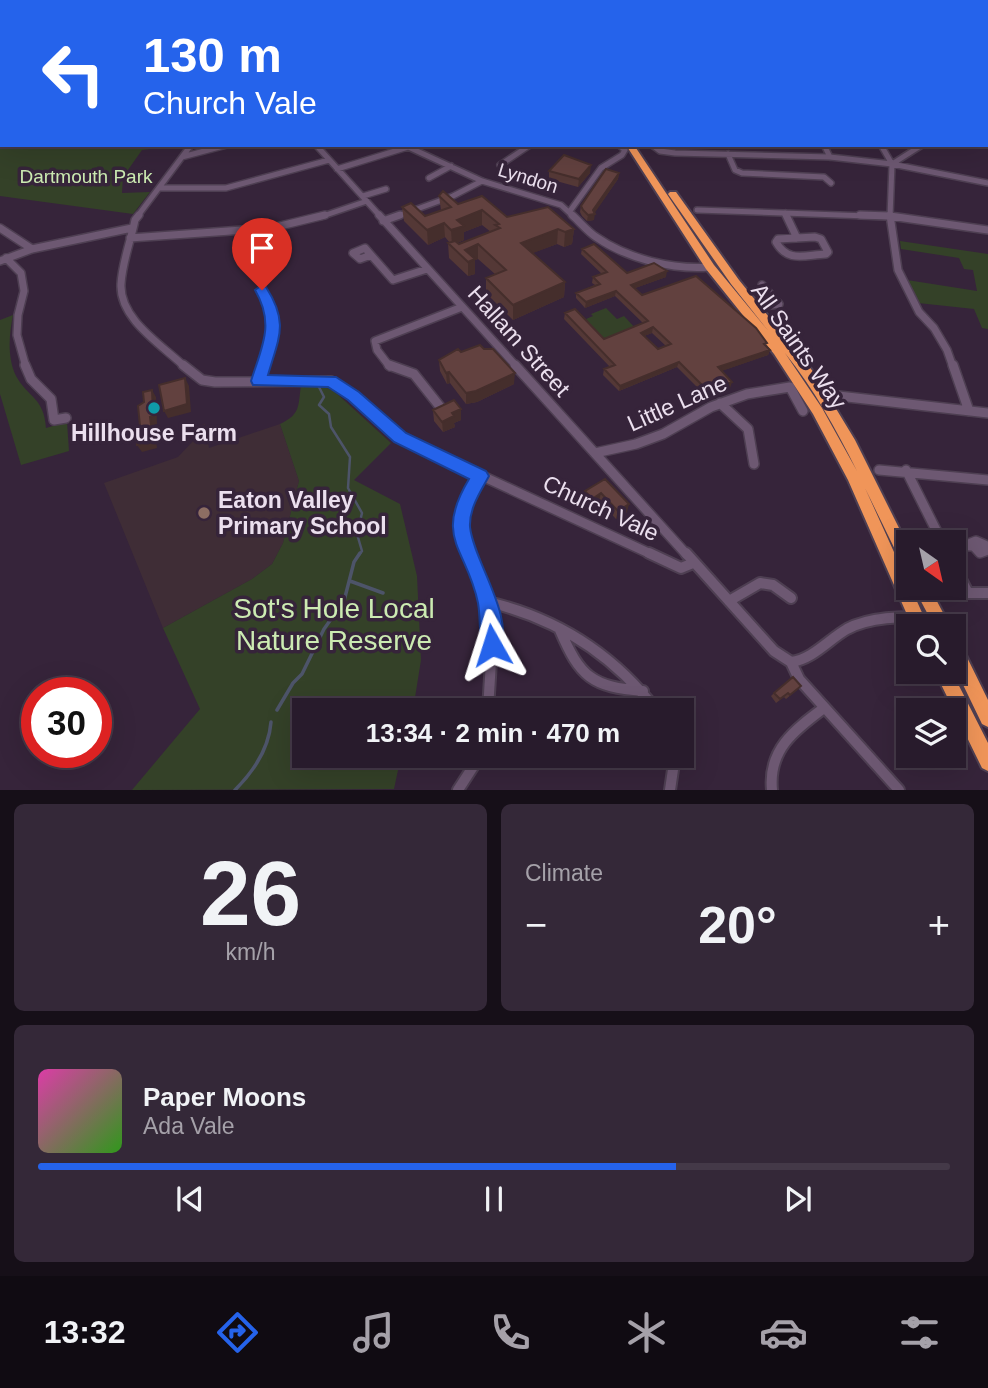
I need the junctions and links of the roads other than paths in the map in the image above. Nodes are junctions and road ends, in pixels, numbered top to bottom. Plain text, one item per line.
1 (190, 147) edge
2 (220, 147) edge
3 (318, 147) edge
4 (409, 147) edge
5 (414, 147) edge
6 (527, 147) edge
7 (621, 147) edge
8 (631, 147) edge
9 (639, 147) edge
10 (656, 147) edge
11 (703, 147) edge
12 (825, 147) edge
13 (882, 147) edge
14 (919, 147) edge
15 (705, 154) junction
16 (728, 154) junction
17 (182, 157) junction
18 (830, 157) junction
19 (329, 160) junction
20 (892, 164) junction
21 (500, 165) dead end
22 (451, 166) junction
23 (337, 169) junction
24 (429, 178) dead end
25 (482, 181) junction
26 (831, 183) dead end
27 (988, 183) edge
28 (160, 188) junction
29 (386, 189) dead end
30 (365, 199) junction
31 (697, 210) dead end
32 (570, 211) junction
33 (785, 213) junction
34 (890, 216) junction
35 (383, 221) junction
36 (0, 228) edge
37 (132, 228) junction
38 (988, 230) edge
39 (797, 238) junction
40 (130, 239) junction
41 (32, 248) junction
42 (372, 255) dead end
43 (3, 260) edge
44 (716, 266) junction
45 (427, 269) junction
46 (762, 285) dead end
47 (262, 290) dead end
48 (462, 307) junction
49 (756, 307) junction
50 (259, 381) junction
51 (814, 394) junction
52 (720, 403) junction
53 (441, 408) edge
54 (803, 411) dead end
55 (969, 411) junction
56 (988, 413) edge
57 (66, 418) dead end
58 (595, 453) junction
59 (754, 464) dead end
60 (878, 470) dead end
61 (906, 470) junction
62 (480, 476) junction
63 (988, 480) edge
64 (936, 530) edge
65 (896, 537) edge
66 (966, 546) edge
67 (972, 547) dead end
68 (693, 563) junction
69 (966, 589) edge
70 (988, 593) edge
71 (791, 598) dead end
72 (729, 601) junction
73 (488, 602) junction
74 (914, 614) edge
75 (896, 623) edge
76 (560, 630) junction
77 (791, 662) junction
78 (966, 674) edge
79 (949, 684) edge
80 (643, 691) junction
81 (489, 698) edge
82 (648, 698) edge
83 (824, 708) junction
84 (988, 719) edge
85 (988, 762) edge
86 (472, 768) edge
87 (673, 768) edge
88 (458, 789) edge
89 (670, 789) edge
90 (772, 789) edge
91 (899, 789) edge

1 - 17 street
2 - 17 street
3 - 19 street, Hallam Street
4 - 23 street
5 - 22 street, Lyndon
6 - 21 street
7 - 32 street
8 - 44 highway, All Saints Way
9 - 44 highway, All Saints Way
10 - 15 street
11 - 15 street
12 - 18 street
13 - 20 street
14 - 20 street
15 - 16 street
16 - 18 street
16 - 26 street
17 - 28 street
18 - 20 street
19 - 23 street, Hallam Street
19 - 28 street
20 - 27 street
20 - 34 street
22 - 24 street
22 - 25 street, Lyndon
23 - 30 street, Hallam Street
25 - 32 street, Lyndon
25 - 35 street
28 - 37 street
29 - 30 street
30 - 35 street, Hallam Street
30 - 40 street
31 - 33 street
32 - 44 street, Lyndon
33 - 34 street
33 - 39 street
34 - 38 street
34 - 55 street
35 - 45 street, Hallam Street
36 - 41 street
37 - 40 street
37 - 41 street
39 - 39 street
40 - 50 street, Church Vale
41 - 43 street
42 - 45 street
43 - 57 street
44 - 49 highway, All Saints Way
44 - 51 highway, All Saints Way
45 - 48 street, Hallam Street
46 - 49 street
47 - 50 street
48 - 53 street
48 - 58 street, Hallam Street
49 - 51 highway, All Saints Way
50 - 62 street, Church Vale
51 - 55 street
51 - 65 highway, All Saints Way
51 - 74 highway, All Saints Way
52 - 54 street, Little Lane
52 - 58 street, Little Lane
52 - 59 street
55 - 56 street
58 - 68 street, Hallam Street
60 - 61 street
61 - 63 street
61 - 64 street
62 - 68 street, Church Vale
62 - 73 street
66 - 67 street
68 - 72 street
69 - 70 street
71 - 72 street
72 - 77 street
73 - 76 street
73 - 81 street
75 - 77 street
76 - 80 street
76 - 80 street
77 - 83 street
78 - 84 highway
79 - 85 highway
80 - 82 street
83 - 90 street
83 - 91 street
86 - 88 street
87 - 89 street

